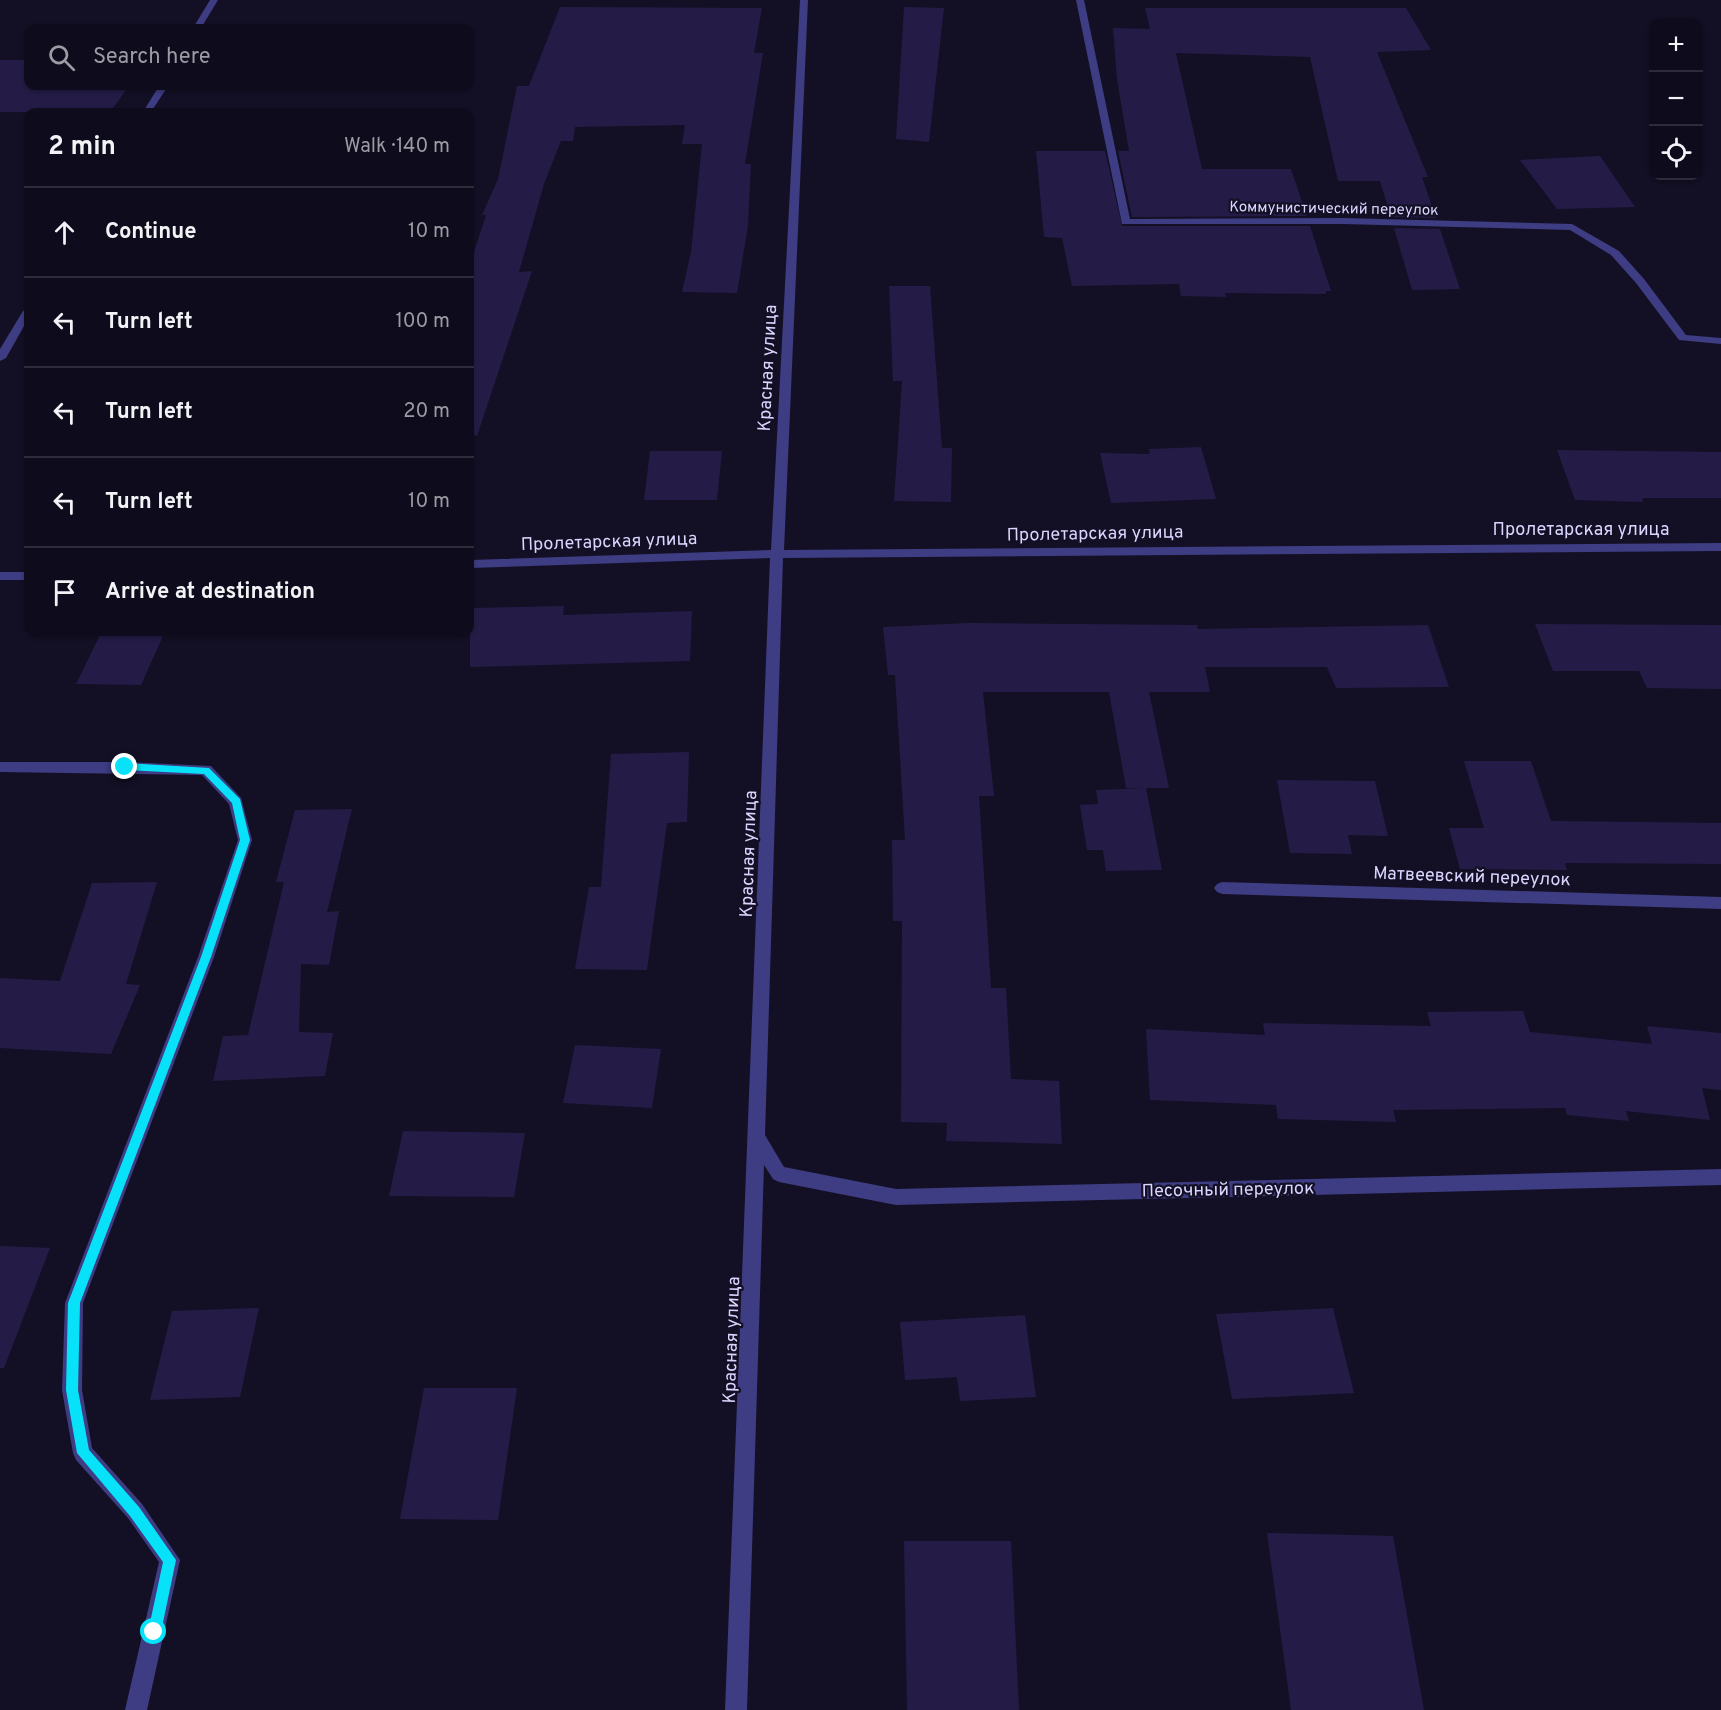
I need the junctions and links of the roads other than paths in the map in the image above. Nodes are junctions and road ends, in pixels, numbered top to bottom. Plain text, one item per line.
1 (214, 0) edge
2 (804, 0) edge
3 (1080, 0) edge
4 (199, 24) edge
5 (161, 90) edge
6 (149, 108) edge
7 (24, 318) edge
8 (1721, 341) edge
9 (0, 358) edge
10 (1721, 547) edge
11 (777, 554) junction
12 (474, 564) edge
13 (0, 576) edge
14 (24, 576) edge
15 (0, 767) edge
16 (1222, 888) dead end
17 (1721, 903) edge
18 (758, 1139) junction
19 (1721, 1177) edge
20 (136, 1710) edge
21 (736, 1710) edge

1 - 4 street
2 - 11 street, Красная улица
3 - 8 street, Коммунистический переулок
5 - 6 street
7 - 9 street
10 - 11 street, Пролетарская улица
11 - 12 street, Пролетарская улица
11 - 18 street, Красная улица
13 - 14 street
15 - 20 street
16 - 17 street, Матвеевский переулок
18 - 19 street, Песочный переулок
18 - 21 street, Красная улица

